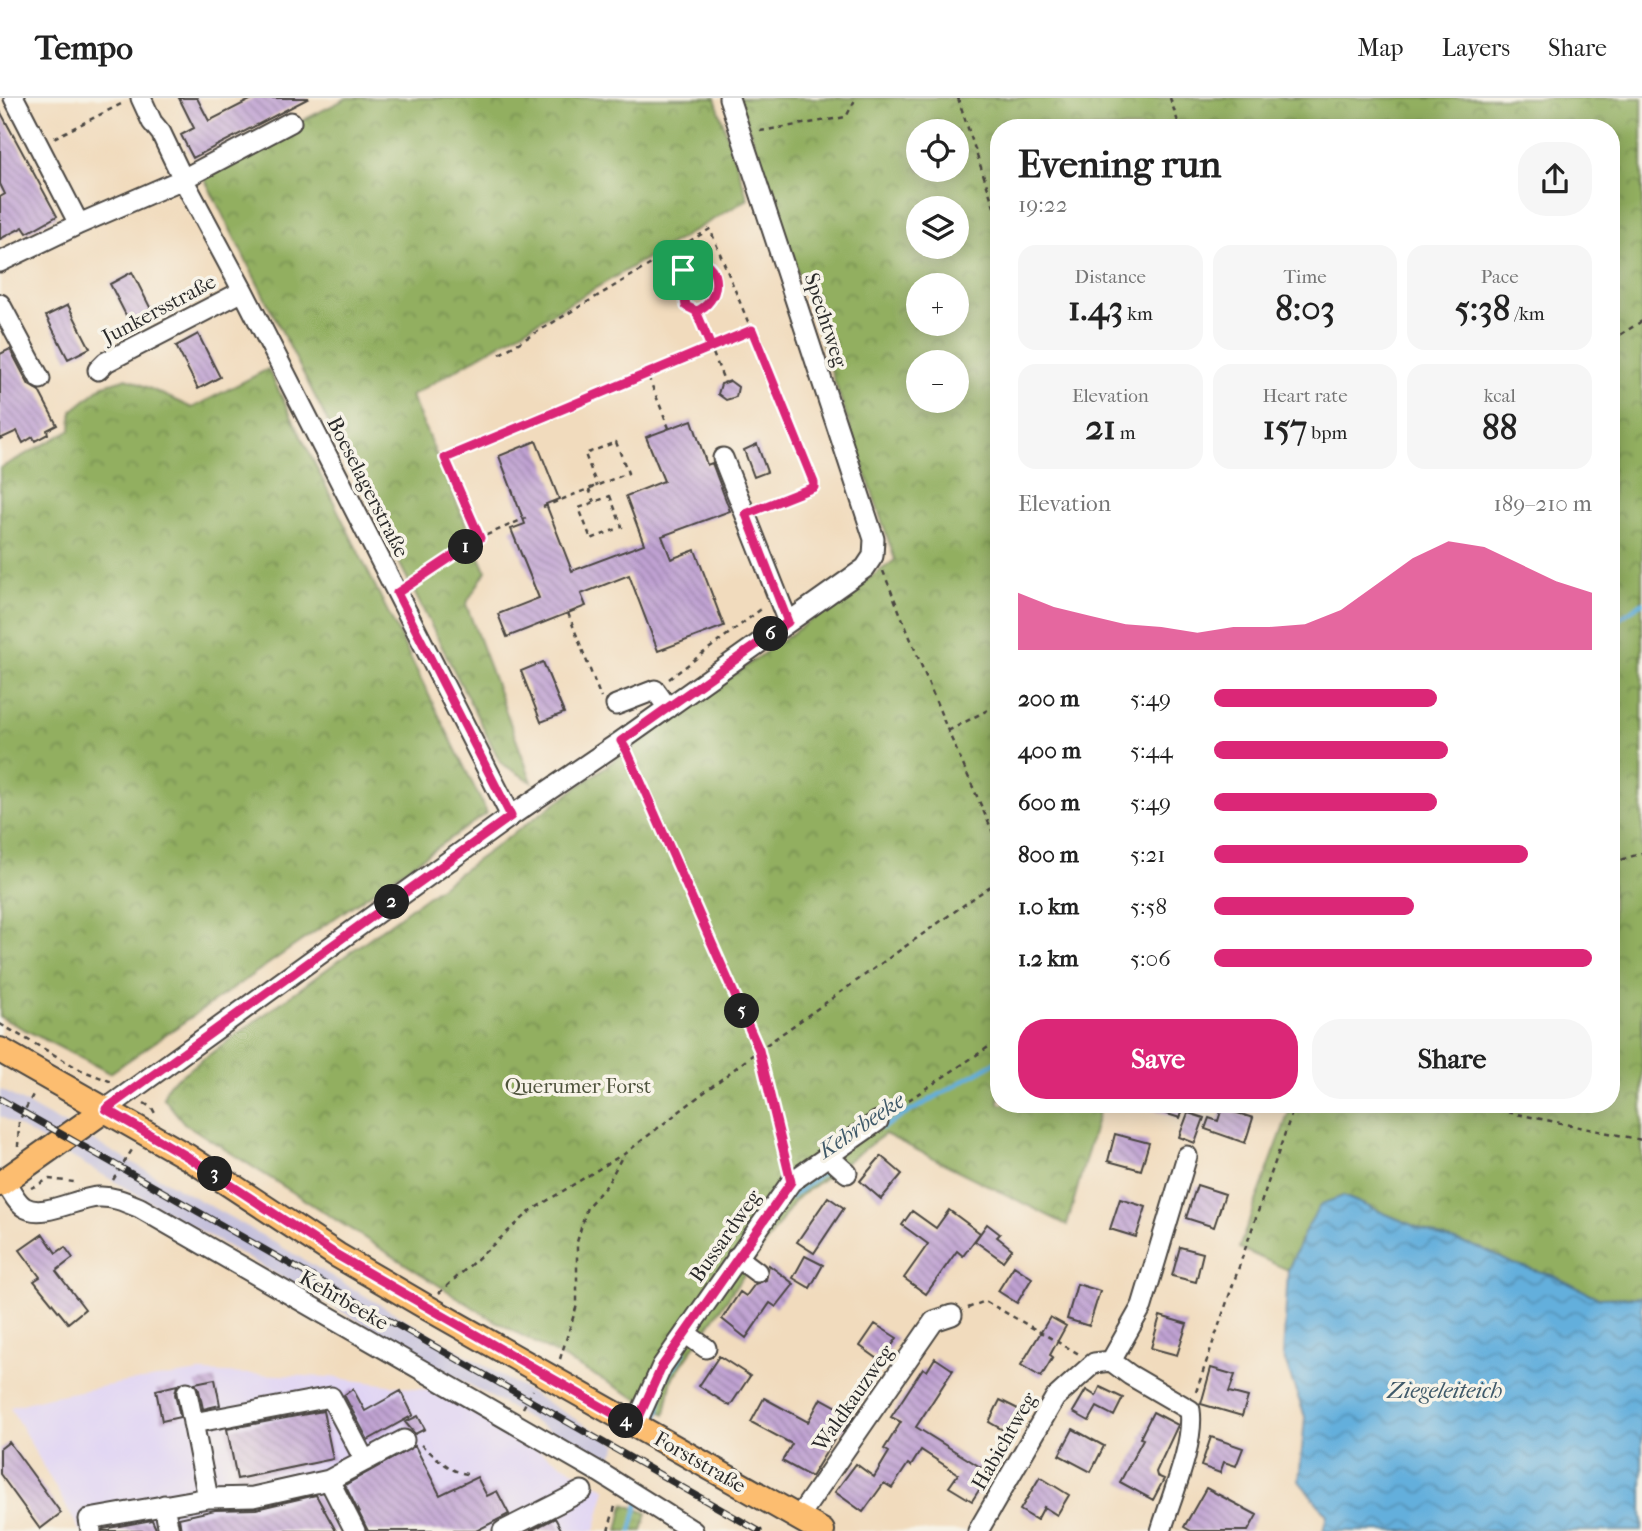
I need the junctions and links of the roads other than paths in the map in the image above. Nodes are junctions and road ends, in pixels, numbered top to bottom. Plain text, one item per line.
1 (14, 98) edge
2 (729, 98) edge
3 (134, 99) edge
4 (291, 122) dead end
5 (183, 179) junction
6 (79, 224) junction
7 (0, 262) edge
8 (243, 291) junction
9 (0, 304) edge
10 (98, 370) dead end
11 (40, 379) dead end
12 (723, 458) dead end
13 (788, 622) junction
14 (608, 701) road end
15 (668, 708) junction
16 (511, 816) junction
17 (0, 1050) edge
18 (106, 1109) junction
19 (878, 1121) road end
20 (1187, 1156) dead end
21 (829, 1157) junction
22 (847, 1173) dead end
23 (7, 1188) edge
24 (737, 1257) junction
25 (757, 1272) dead end
26 (953, 1315) road end
27 (685, 1333) junction
28 (706, 1348) dead end
29 (1103, 1362) junction
30 (187, 1392) dead end
31 (193, 1423) junction
32 (635, 1426) junction
33 (404, 1440) road end
34 (365, 1461) junction
35 (330, 1480) junction
36 (582, 1491) dead end
37 (208, 1498) junction
38 (164, 1505) junction
39 (798, 1518) junction
40 (91, 1531) edge
41 (169, 1531) edge
42 (355, 1531) edge
43 (503, 1531) edge
44 (693, 1531) edge
45 (821, 1531) edge
46 (978, 1531) edge
47 (1161, 1531) edge

1 - 6 street
2 - 13 street, Spechtweg
3 - 5 street, Boeselagerstraße
4 - 5 street
5 - 6 street
5 - 8 street, Boeselagerstraße
6 - 7 street
8 - 10 street, Junkersstraße
8 - 16 street, Boeselagerstraße
9 - 11 street
12 - 13 street
13 - 15 street
14 - 15 street
15 - 16 street
16 - 18 street
17 - 18 main road, Forststraße
18 - 23 main road
18 - 32 main road, Forststraße
19 - 21 street, Bussardweg
20 - 29 street, Habichtweg
21 - 22 street
21 - 24 street, Bussardweg
23 - 44 street, Kehrbeeke
24 - 25 street
24 - 27 street, Bussardweg
26 - 39 street, Waldkauzweg
27 - 28 street
27 - 32 street, Bussardweg
29 - 46 street, Habichtweg
29 - 47 street
30 - 31 street
31 - 34 street
31 - 37 street
32 - 39 main road, Forststraße
33 - 34 street
34 - 35 street
35 - 37 street
35 - 42 street
36 - 43 street
37 - 38 street
38 - 40 street
38 - 41 street
39 - 45 main road, Forststraße

